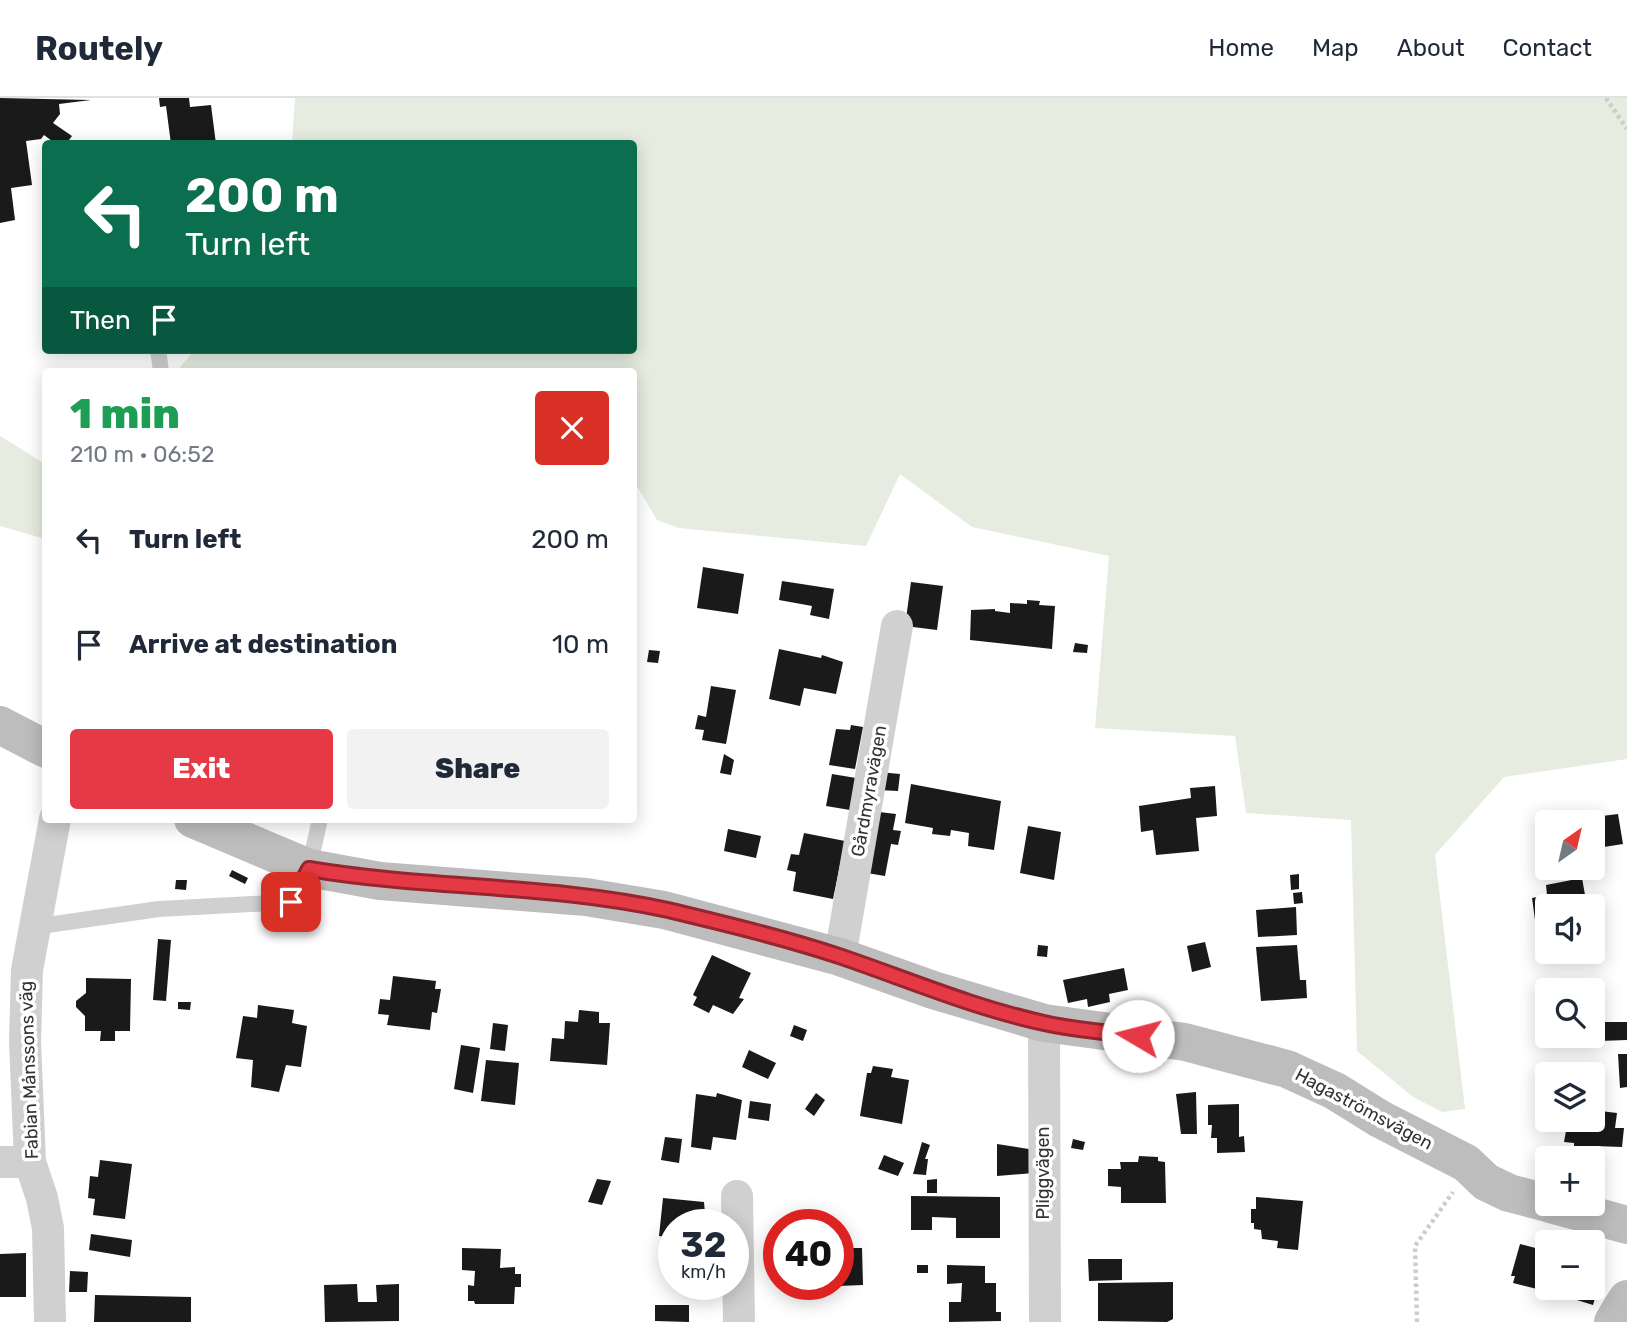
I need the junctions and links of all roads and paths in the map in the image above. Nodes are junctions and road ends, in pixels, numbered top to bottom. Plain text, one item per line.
1 (1606, 98) edge
2 (1627, 129) edge
3 (897, 626) dead end
4 (0, 725) edge
5 (42, 747) edge
6 (54, 823) edge
7 (202, 823) edge
8 (319, 823) edge
9 (309, 869) junction
10 (33, 927) junction
11 (840, 957) junction
12 (1044, 1023) junction
13 (15, 1162) edge
14 (1466, 1163) junction
15 (737, 1196) dead end
16 (1535, 1200) edge
17 (1593, 1216) edge
18 (1627, 1225) edge
19 (1627, 1298) edge
20 (50, 1322) edge
21 (739, 1322) edge
22 (1045, 1322) edge
23 (1417, 1322) edge
24 (1613, 1322) edge

1 - 2 path
3 - 11 street, Gårdmyravägen
4 - 5 street
6 - 10 street, Fabian Månssons väg
7 - 9 street, Hagaströmsvägen
8 - 9 lane
9 - 10 lane
9 - 11 street, Hagaströmsvägen
10 - 13 street, Fabian Månssons väg
11 - 12 street, Hagaströmsvägen
12 - 14 street, Hagaströmsvägen
12 - 22 street, Pliggvägen
13 - 20 street, Fabian Månssons väg
14 - 16 street, Hagaströmsvägen
14 - 23 path
15 - 21 street
17 - 18 street, Hagaströmsvägen
19 - 24 street

